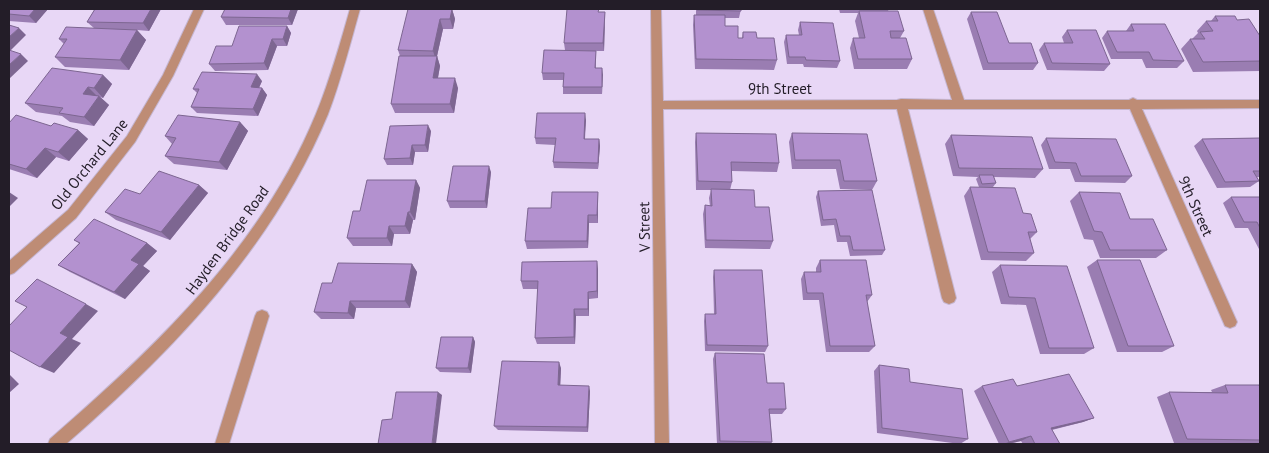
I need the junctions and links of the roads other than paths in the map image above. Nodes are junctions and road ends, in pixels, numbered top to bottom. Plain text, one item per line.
1 (199, 9) edge
2 (355, 9) edge
3 (656, 9) edge
4 (928, 9) edge
5 (1132, 102) junction
6 (901, 103) junction
7 (959, 103) junction
8 (1260, 104) edge
9 (659, 105) junction
10 (9, 269) edge
11 (950, 298) dead end
12 (262, 316) dead end
13 (1230, 322) dead end
14 (55, 444) edge
15 (222, 444) edge
16 (662, 444) edge

1 - 10 street, Old Orchard Lane
2 - 14 street, Hayden Bridge Road
3 - 9 street, V Street
4 - 7 street
5 - 7 street, 9th Street
5 - 8 street, 9th Street
5 - 13 street, 9th Street
6 - 7 street, 9th Street
6 - 9 street, 9th Street
6 - 11 street
9 - 16 street, V Street
12 - 15 street

